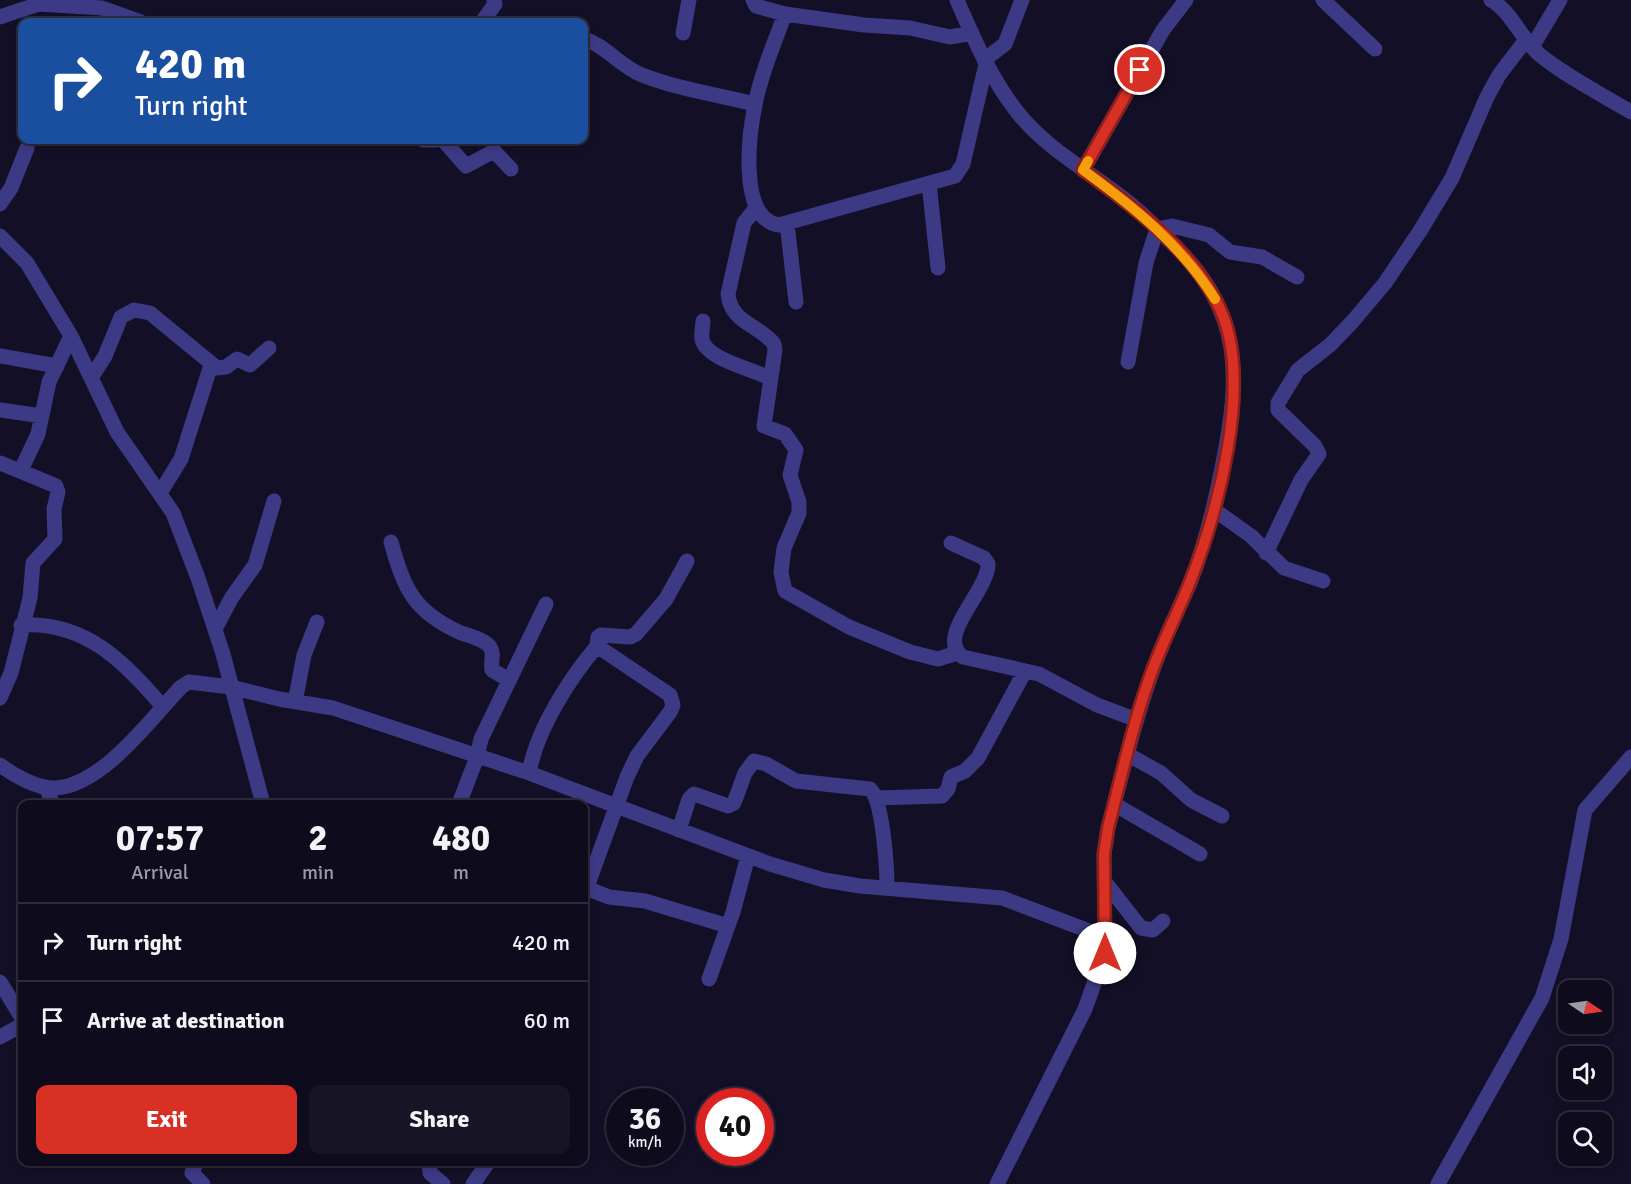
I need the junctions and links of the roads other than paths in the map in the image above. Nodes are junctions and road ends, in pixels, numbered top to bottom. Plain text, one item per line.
1 (494, 0) edge
2 (689, 0) edge
3 (753, 0) edge
4 (957, 0) edge
5 (1022, 0) edge
6 (1186, 0) edge
7 (1323, 0) edge
8 (1491, 0) edge
9 (1560, 0) edge
10 (94, 3) edge
11 (784, 14) junction
12 (0, 17) edge
13 (131, 18) edge
14 (485, 18) edge
15 (683, 33) dead end
16 (972, 33) junction
17 (588, 40) edge
18 (1528, 44) junction
19 (1375, 49) dead end
20 (985, 62) junction
21 (755, 104) junction
22 (1631, 112) edge
23 (447, 144) edge
24 (27, 148) dead end
25 (511, 169) dead end
26 (1083, 170) junction
27 (929, 183) junction
28 (0, 204) edge
29 (756, 208) junction
30 (787, 223) junction
31 (1157, 230) junction
32 (0, 236) edge
33 (938, 268) dead end
34 (1297, 277) dead end
35 (796, 302) dead end
36 (703, 321) dead end
37 (71, 336) junction
38 (268, 348) dead end
39 (0, 356) edge
40 (1128, 362) dead end
41 (210, 365) junction
42 (57, 366) junction
43 (92, 378) junction
44 (769, 378) junction
45 (0, 410) edge
46 (42, 416) junction
47 (6, 468) edge
48 (160, 493) junction
49 (274, 501) dead end
50 (1213, 509) junction
51 (391, 542) dead end
52 (951, 543) dead end
53 (1266, 554) junction
54 (687, 561) dead end
55 (1323, 581) dead end
56 (546, 604) dead end
57 (317, 622) dead end
58 (21, 625) junction
59 (215, 629) junction
60 (597, 646) junction
61 (957, 653) junction
62 (1025, 671) junction
63 (509, 680) junction
64 (231, 687) junction
65 (0, 698) edge
66 (295, 702) junction
67 (163, 707) junction
68 (1137, 720) junction
69 (1127, 754) junction
70 (477, 757) junction
71 (1631, 757) edge
72 (0, 765) edge
73 (529, 773) junction
74 (46, 788) junction
75 (876, 798) junction
76 (50, 800) edge
77 (261, 800) edge
78 (461, 800) edge
79 (1114, 804) junction
80 (615, 807) junction
81 (1221, 816) dead end
82 (679, 830) junction
83 (1200, 854) dead end
84 (748, 856) junction
85 (1104, 882) junction
86 (588, 884) edge
87 (887, 888) junction
88 (588, 893) edge
89 (1163, 921) dead end
90 (728, 926) junction
91 (1105, 937) junction
92 (709, 979) dead end
93 (0, 982) edge
94 (18, 1011) edge
95 (18, 1027) edge
96 (0, 1037) edge
97 (195, 1166) edge
98 (433, 1166) edge
99 (486, 1166) edge
100 (203, 1184) edge
101 (443, 1184) edge
102 (473, 1184) edge
103 (997, 1184) edge
104 (1437, 1184) edge

1 - 14 street
2 - 15 street
3 - 11 street
4 - 16 street
5 - 20 street
6 - 26 street
7 - 19 street
8 - 18 street
9 - 18 street
10 - 12 street
10 - 13 street
11 - 16 street
11 - 21 street
16 - 20 street
17 - 21 street
18 - 22 street
18 - 53 street
20 - 26 street
20 - 27 street
21 - 29 street
23 - 25 street
24 - 28 street
26 - 31 street
27 - 30 street
27 - 33 street
29 - 30 street
29 - 44 street
30 - 35 street
31 - 34 street
31 - 40 street
31 - 50 street
32 - 37 street
36 - 44 street
37 - 42 street
37 - 43 street
38 - 41 street
39 - 42 street
41 - 43 street
41 - 48 street
42 - 46 street
43 - 48 street
44 - 61 street
45 - 46 street
46 - 47 street
47 - 58 street
48 - 59 street
49 - 59 street
50 - 53 street
50 - 68 street
51 - 63 street
52 - 61 street
53 - 55 street
54 - 60 street
56 - 63 street
57 - 66 street
58 - 65 street
58 - 67 street
59 - 64 street
60 - 73 street
60 - 80 street
61 - 62 street
62 - 68 street
62 - 75 street
63 - 70 street
64 - 66 street
64 - 67 street
64 - 77 street
66 - 70 street
67 - 74 street
68 - 69 street
69 - 79 street
69 - 81 street
70 - 73 street
70 - 78 street
71 - 104 street
72 - 74 street
73 - 80 street
74 - 76 street
75 - 82 street
75 - 87 street
79 - 83 street
79 - 85 street
80 - 82 street
80 - 86 street
82 - 84 street
84 - 87 street
84 - 90 street
85 - 89 street
85 - 91 street
87 - 91 street
88 - 90 street
90 - 92 street
91 - 103 street
93 - 94 street
95 - 96 street
97 - 100 street
98 - 101 street
99 - 102 street

